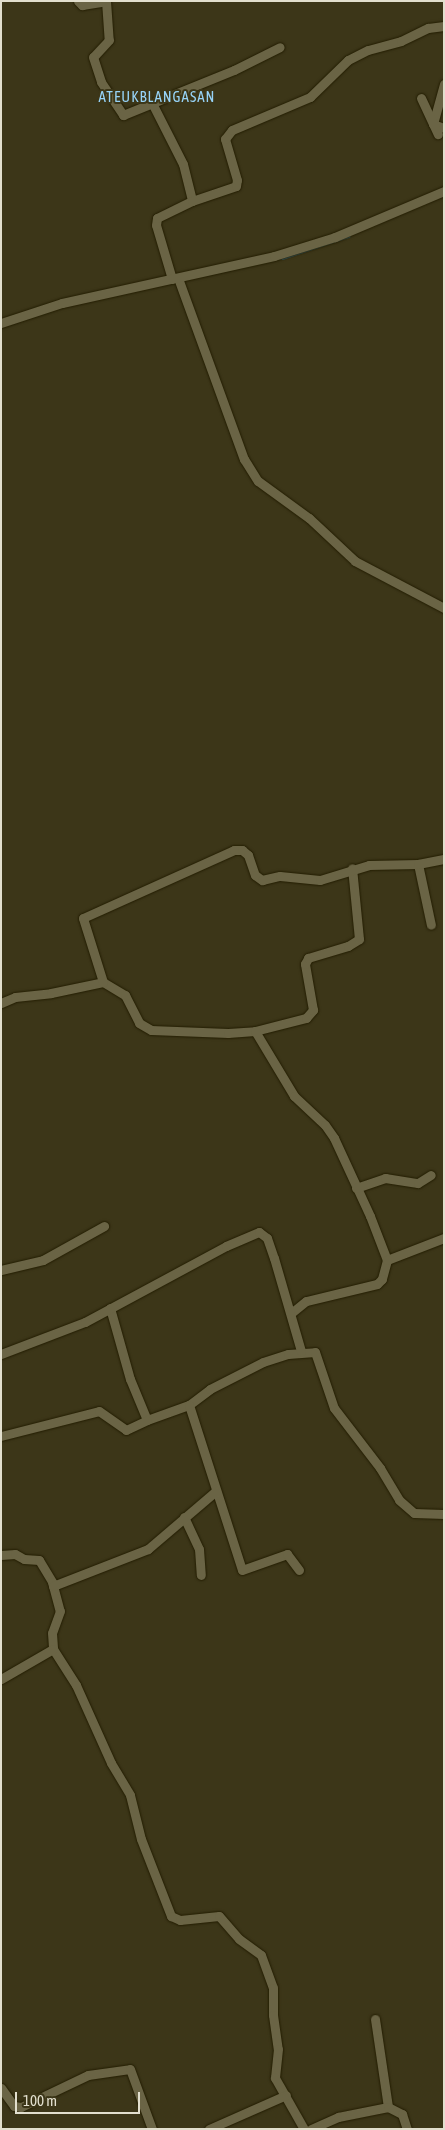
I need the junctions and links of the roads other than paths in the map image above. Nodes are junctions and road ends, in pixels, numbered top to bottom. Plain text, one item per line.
1 (78, 1) edge
2 (106, 1) edge
3 (444, 26) edge
4 (280, 47) dead end
5 (444, 84) edge
6 (421, 98) dead end
7 (152, 103) junction
8 (433, 124) junction
9 (441, 131) edge
10 (444, 191) edge
11 (192, 201) junction
12 (175, 279) junction
13 (1, 323) edge
14 (444, 608) edge
15 (444, 859) edge
16 (418, 864) junction
17 (352, 868) junction
18 (431, 925) dead end
19 (102, 982) junction
20 (1, 1002) edge
21 (255, 1031) junction
22 (431, 1174) dead end
23 (356, 1188) junction
24 (104, 1226) dead end
25 (444, 1238) edge
26 (387, 1260) junction
27 (1, 1270) edge
28 (110, 1308) junction
29 (291, 1313) junction
30 (301, 1351) junction
31 (1, 1354) edge
32 (189, 1405) junction
33 (146, 1420) junction
34 (1, 1436) edge
35 (216, 1491) junction
36 (444, 1514) edge
37 (184, 1518) junction
38 (1, 1555) edge
39 (299, 1570) dead end
40 (201, 1576) dead end
41 (54, 1586) junction
42 (53, 1649) junction
43 (1, 1679) edge
44 (375, 2019) dead end
45 (1, 2088) edge
46 (286, 2096) junction
47 (388, 2107) junction
48 (152, 2129) edge
49 (209, 2129) edge
50 (304, 2129) edge
51 (311, 2129) edge
52 (407, 2129) edge

1 - 2 street
2 - 7 street
3 - 11 street
4 - 7 street
5 - 8 street
6 - 8 street
7 - 11 street
8 - 9 street
10 - 12 street
11 - 12 street
12 - 13 street
12 - 14 street
15 - 16 street
16 - 17 street
16 - 18 street
17 - 19 street
17 - 21 street
19 - 20 street
19 - 21 street
21 - 23 street
22 - 23 street
23 - 26 street
24 - 27 street
25 - 26 street
26 - 29 street
28 - 29 street
28 - 31 street
28 - 33 street
29 - 30 street
30 - 32 street
30 - 36 street
32 - 33 street
32 - 35 street
33 - 34 street
35 - 37 street
35 - 39 street
37 - 40 street
37 - 41 street
38 - 41 street
41 - 42 street
42 - 43 street
42 - 46 street
44 - 47 street
45 - 48 street
46 - 49 street
46 - 50 street
47 - 51 street
47 - 52 street

